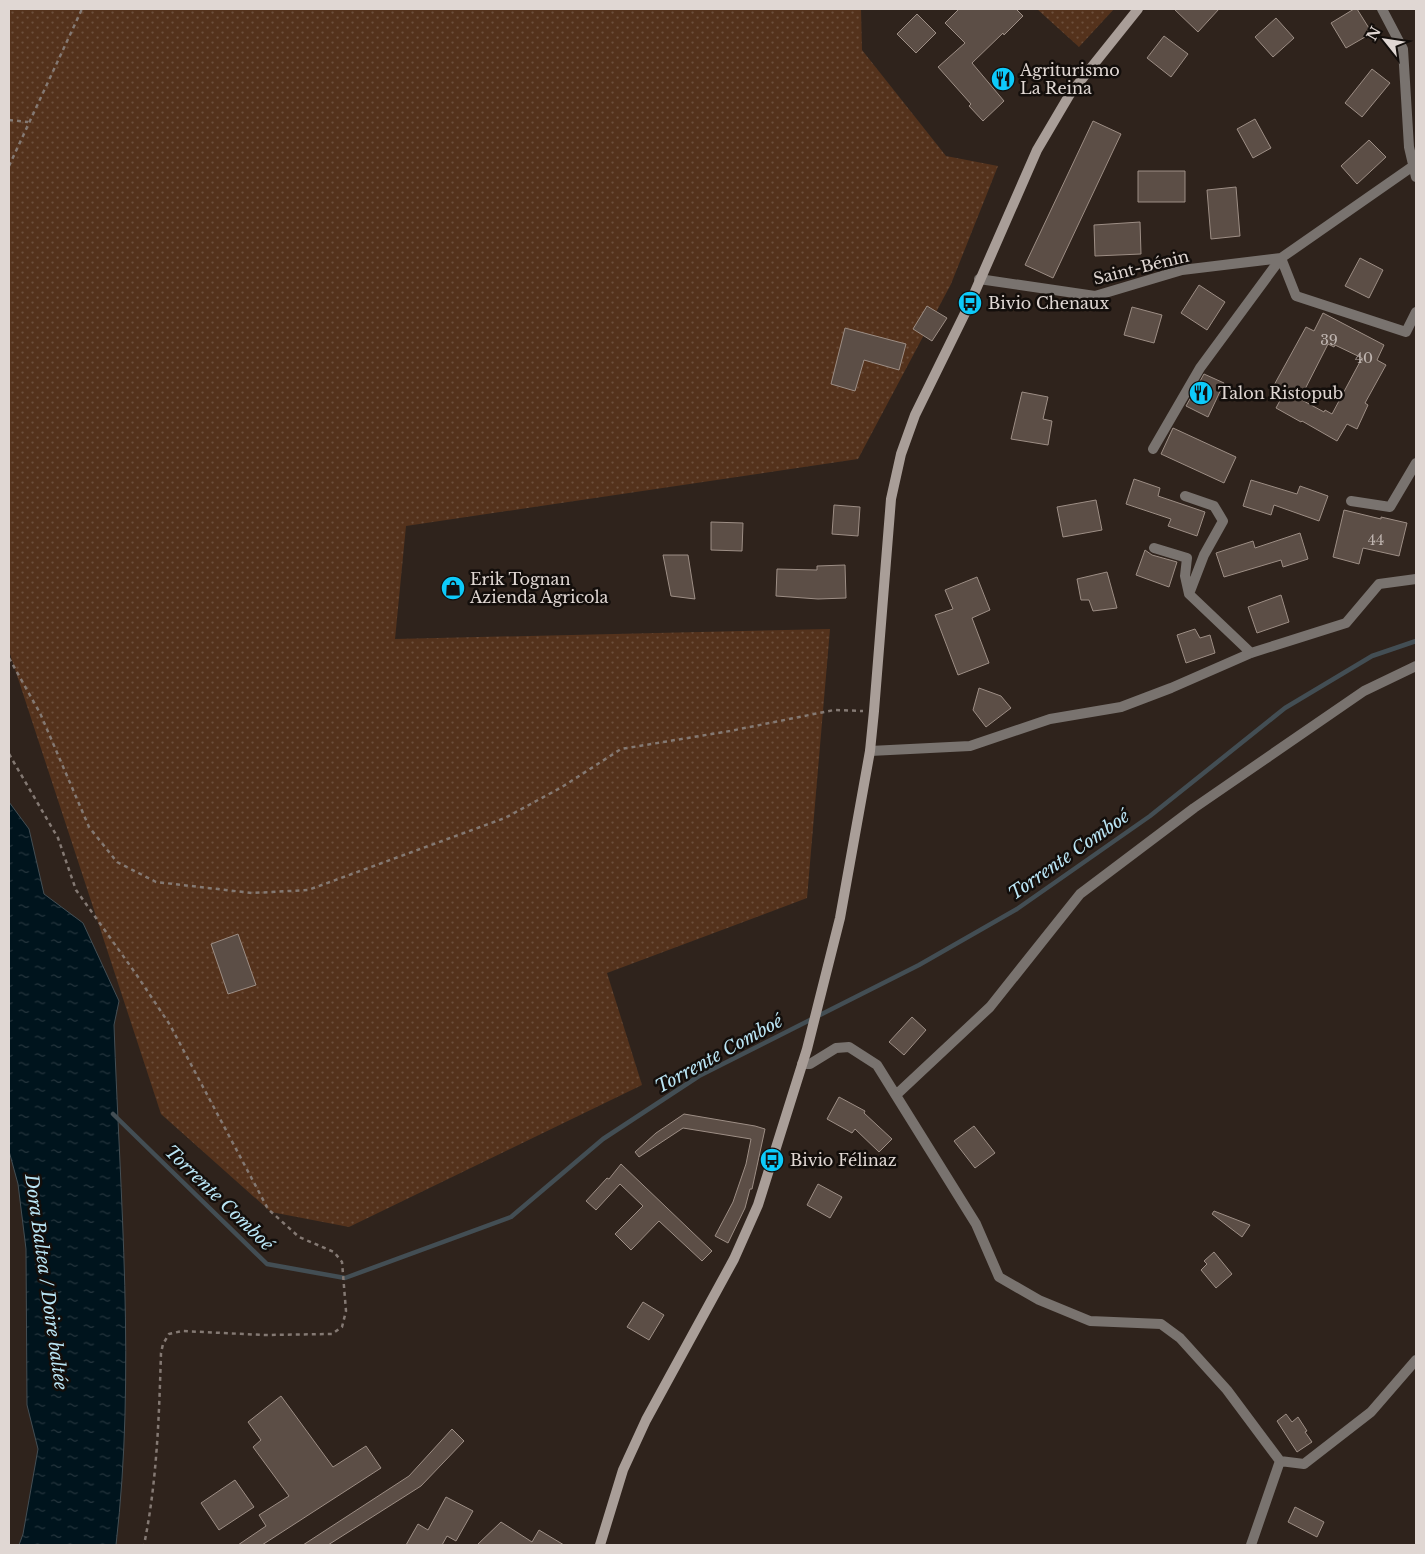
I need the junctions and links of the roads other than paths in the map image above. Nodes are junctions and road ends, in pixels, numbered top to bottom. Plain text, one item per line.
1 (1138, 9) edge
2 (1382, 9) edge
3 (1415, 164) edge
4 (1416, 177) edge
5 (1281, 258) junction
6 (979, 279) junction
7 (1416, 312) edge
8 (1153, 449) dead end
9 (1416, 463) edge
10 (1184, 496) dead end
11 (1351, 502) dead end
12 (1154, 548) dead end
13 (1416, 579) edge
14 (1189, 594) junction
15 (1251, 653) junction
16 (1416, 666) edge
17 (870, 751) junction
18 (802, 1064) junction
19 (896, 1095) junction
20 (1416, 1360) edge
21 (1280, 1461) junction
22 (600, 1545) edge
23 (1251, 1545) edge

1 - 6 main road
2 - 3 street
3 - 4 street
3 - 5 street, Saint-Bénin
5 - 6 street, Saint-Bénin
5 - 7 street
5 - 8 street, Saint-Bénin
6 - 17 main road
9 - 11 street
10 - 14 street
12 - 14 street
13 - 15 street
14 - 15 street
15 - 17 street
16 - 19 street
17 - 18 main road
18 - 19 street
18 - 22 main road
19 - 21 street
20 - 21 street
21 - 23 street

